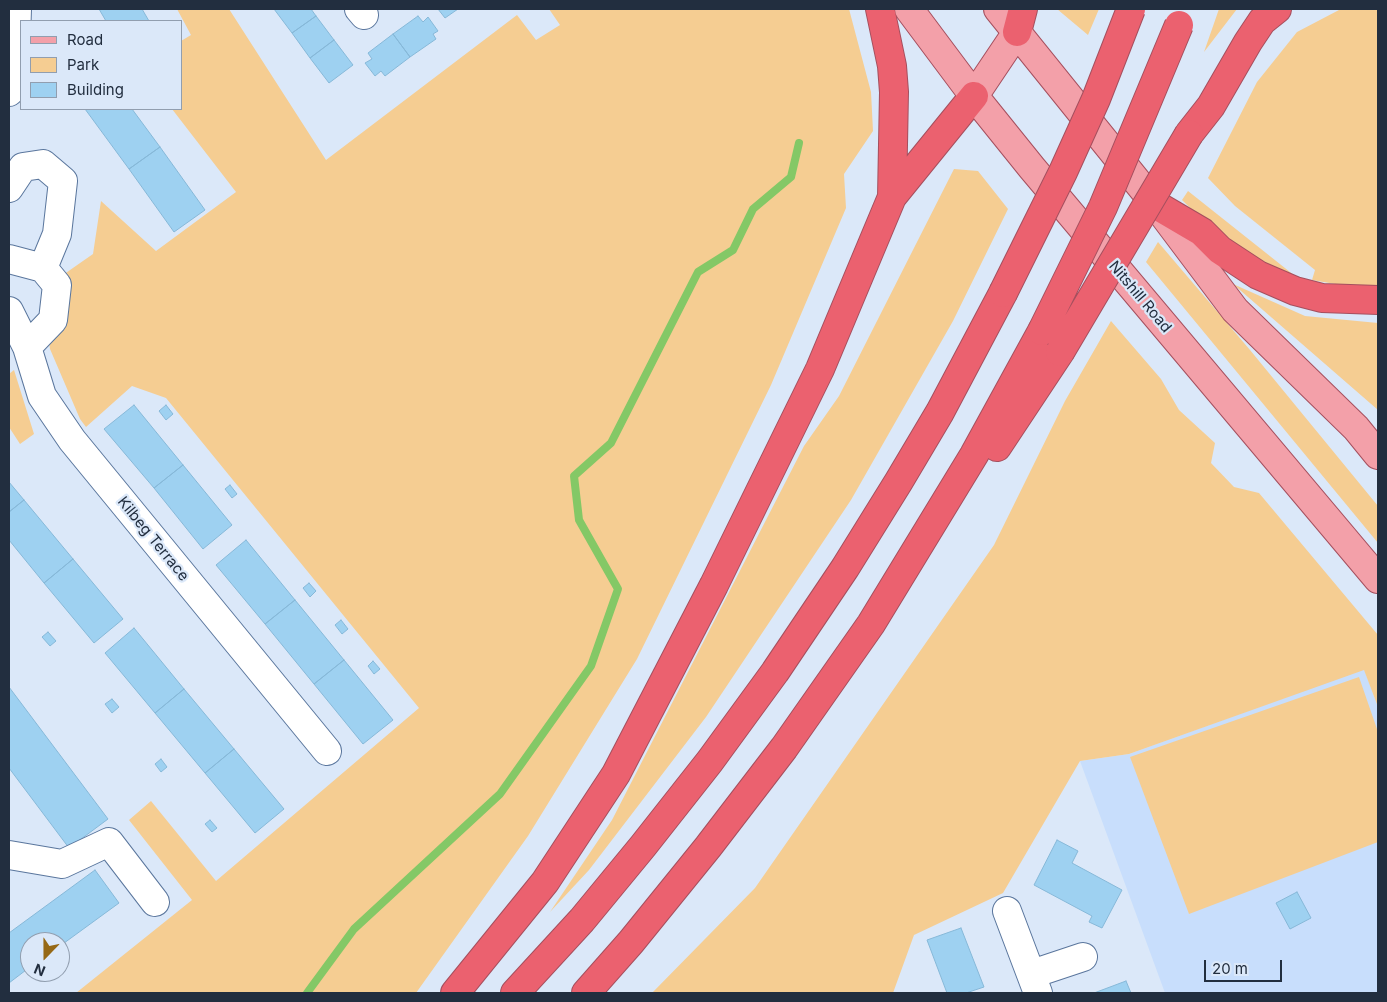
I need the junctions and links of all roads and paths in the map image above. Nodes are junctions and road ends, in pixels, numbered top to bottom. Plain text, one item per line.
1 (880, 9) edge
2 (909, 9) edge
3 (998, 9) edge
4 (1131, 9) edge
5 (1252, 9) edge
6 (1277, 9) edge
7 (1182, 17) edge
8 (1020, 20) edge
9 (14, 26) edge
10 (9, 92) edge
11 (974, 96) junction
12 (1189, 134) junction
13 (9, 188) edge
14 (892, 197) junction
15 (1156, 205) junction
16 (9, 260) edge
17 (43, 268) junction
18 (1378, 300) edge
19 (9, 310) edge
20 (27, 347) junction
21 (1378, 455) edge
22 (1378, 579) edge
23 (871, 624) junction
24 (327, 750) dead end
25 (9, 854) edge
26 (9, 864) edge
27 (155, 902) dead end
28 (1007, 911) dead end
29 (1083, 957) dead end
30 (1035, 984) edge
31 (455, 993) edge
32 (515, 993) edge
33 (586, 993) edge

1 - 14 highway
2 - 11 main road, Nitshill Road
3 - 8 main road
4 - 32 highway, bridge
5 - 12 highway
6 - 12 highway
7 - 23 highway, bridge
8 - 11 main road
8 - 15 main road
9 - 10 street
11 - 14 highway
11 - 22 main road, Nitshill Road
12 - 23 highway, bridge
13 - 17 street
14 - 31 highway
15 - 18 highway
15 - 21 main road
16 - 17 street
17 - 20 street
19 - 20 street, Kilbeg Terrace
20 - 24 street, Kilbeg Terrace
23 - 33 highway
25 - 26 street
25 - 27 street
28 - 30 street
29 - 30 street

